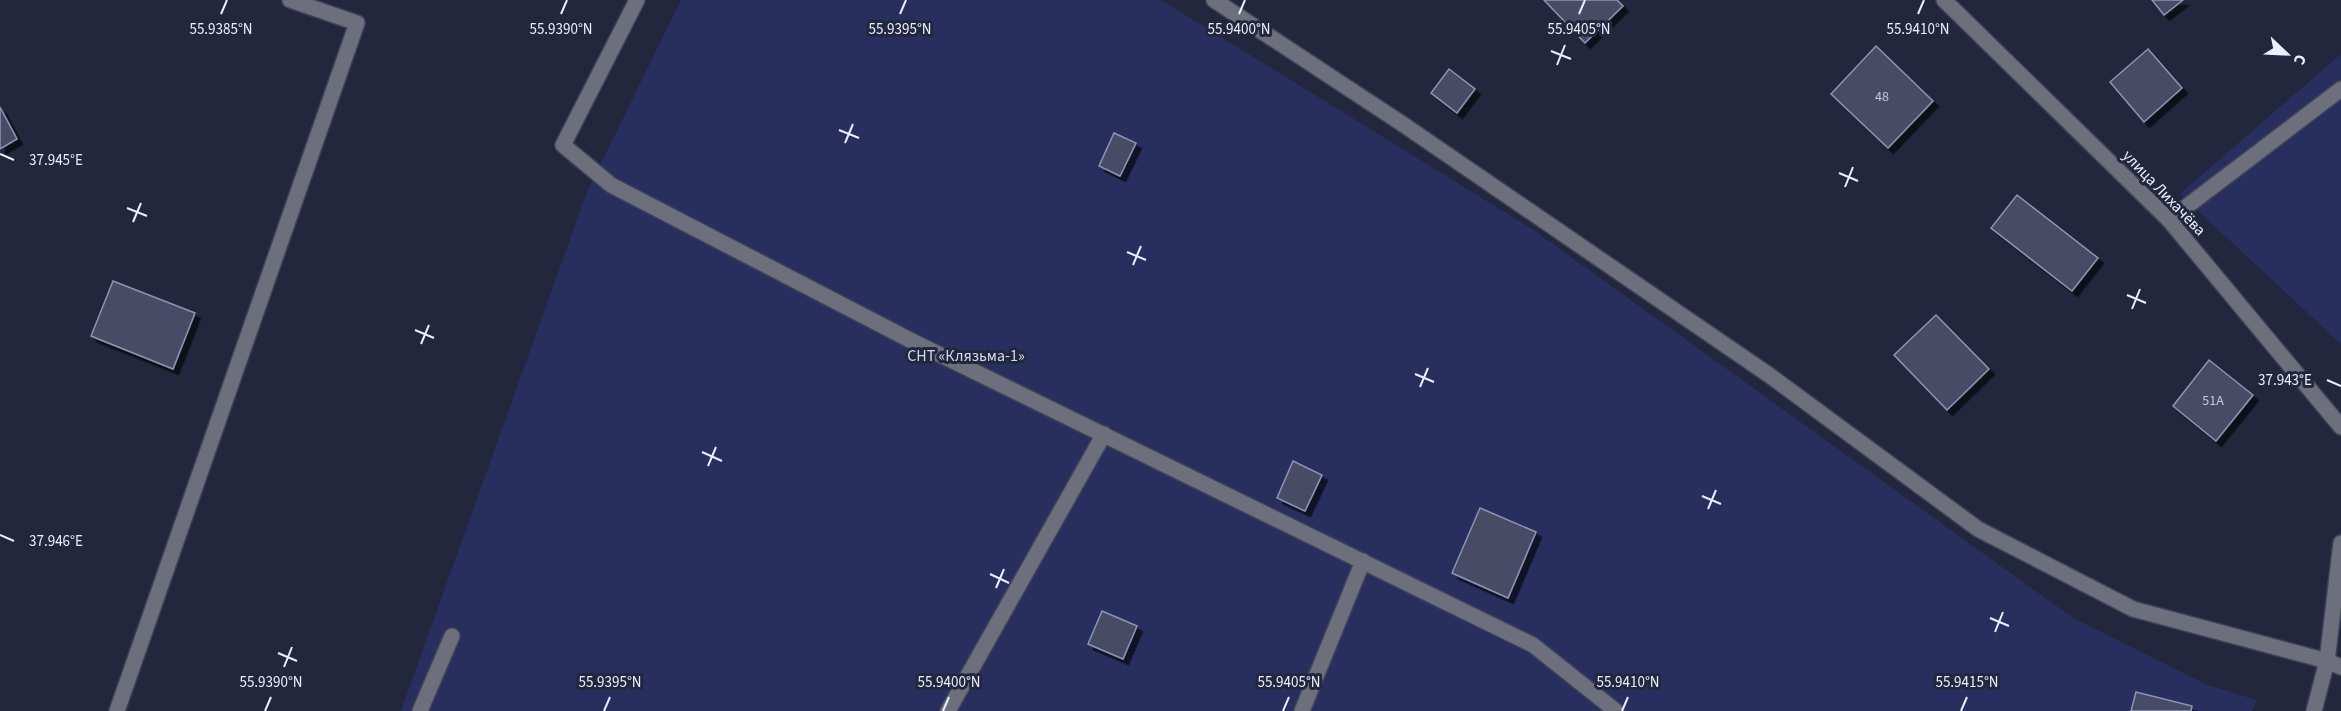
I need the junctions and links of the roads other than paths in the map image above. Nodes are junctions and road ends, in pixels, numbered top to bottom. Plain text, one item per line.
1 (290, 0) edge
2 (637, 0) edge
3 (1214, 0) edge
4 (1944, 0) edge
5 (2341, 89) edge
6 (2169, 220) junction
7 (2341, 427) edge
8 (1104, 434) junction
9 (2341, 543) edge
10 (1363, 561) junction
11 (453, 636) dead end
12 (2334, 664) edge
13 (117, 711) edge
14 (420, 711) edge
15 (948, 711) edge
16 (1302, 711) edge
17 (1616, 711) edge
18 (2314, 711) edge

1 - 13 street
2 - 8 street
3 - 12 street
4 - 6 street, улица Лихачёва
5 - 6 street
6 - 7 street, улица Лихачёва
8 - 10 street
8 - 15 street
9 - 12 street
10 - 16 street
10 - 17 street
11 - 14 street
12 - 18 street

